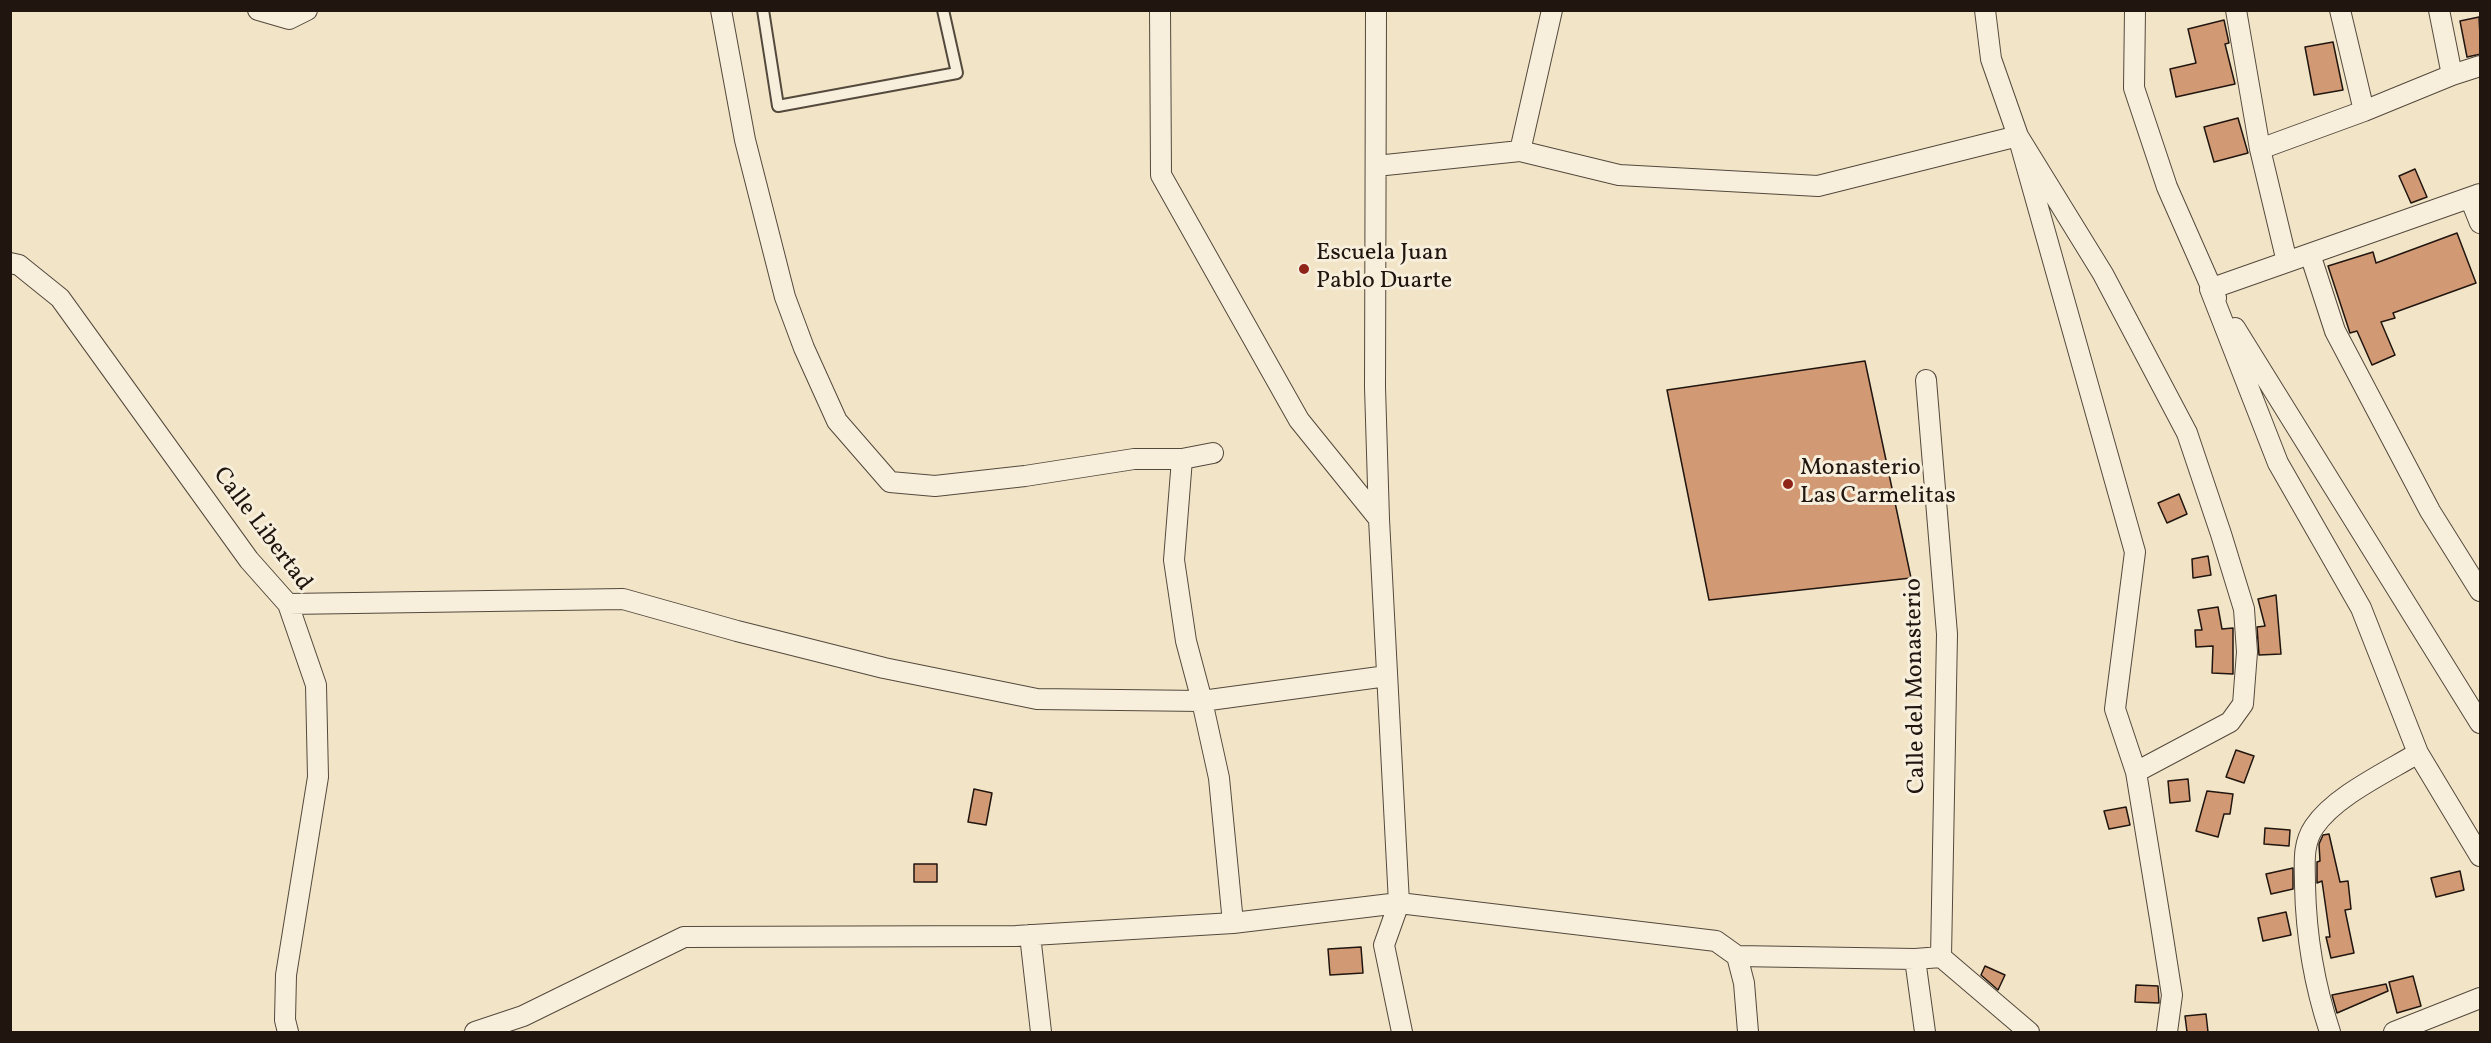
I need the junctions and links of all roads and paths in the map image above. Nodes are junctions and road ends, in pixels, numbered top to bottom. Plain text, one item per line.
1 (258, 10) edge
2 (307, 10) edge
3 (721, 10) edge
4 (763, 10) edge
5 (944, 10) edge
6 (1160, 10) edge
7 (1376, 10) edge
8 (1552, 10) edge
9 (1985, 10) edge
10 (2135, 10) edge
11 (2236, 10) edge
12 (2340, 10) edge
13 (2439, 10) edge
14 (2481, 66) edge
15 (2452, 75) junction
16 (2364, 111) junction
17 (2018, 136) junction
18 (2260, 149) junction
19 (1520, 151) junction
20 (1376, 166) junction
21 (2475, 196) edge
22 (2481, 223) edge
23 (2310, 254) junction
24 (2287, 262) junction
25 (10, 263) edge
26 (2210, 289) junction
27 (1926, 380) dead end
28 (1213, 453) dead end
29 (1182, 459) junction
30 (1379, 519) junction
31 (2481, 591) edge
32 (288, 604) junction
33 (1387, 676) junction
34 (1202, 701) junction
35 (2481, 723) edge
36 (2418, 753) junction
37 (2136, 772) junction
38 (2481, 856) edge
39 (1399, 903) junction
40 (1233, 923) junction
41 (1030, 935) junction
42 (1737, 956) junction
43 (1941, 957) junction
44 (1915, 958) junction
45 (2481, 998) edge
46 (523, 1024) edge
47 (288, 1032) edge
48 (475, 1032) edge
49 (1041, 1032) edge
50 (1402, 1032) edge
51 (1748, 1032) edge
52 (1925, 1032) edge
53 (2029, 1032) edge
54 (2167, 1032) edge
55 (2330, 1032) edge
56 (2394, 1032) edge

1 - 2 street
3 - 29 street
4 - 5 lane
6 - 30 street
7 - 20 street
8 - 19 street
9 - 17 street
10 - 26 street
11 - 18 street
12 - 16 street
13 - 15 street
14 - 15 street
15 - 16 street
16 - 18 street
17 - 19 street
17 - 37 street
17 - 37 street
18 - 24 street
19 - 20 street
20 - 30 street
21 - 22 street
21 - 23 street
23 - 24 street
23 - 31 street
24 - 26 street
25 - 32 street, Calle Libertad
26 - 35 street
26 - 36 street
27 - 43 street, Calle del Monasterio
28 - 29 street
29 - 34 street
30 - 33 street
32 - 34 street
32 - 47 street, Calle Libertad
33 - 34 street
33 - 39 street
34 - 40 street
36 - 38 street
36 - 55 street
37 - 54 street
39 - 40 street
39 - 42 street
39 - 50 street
40 - 41 street
41 - 46 street
41 - 49 street
42 - 44 street
42 - 51 street
43 - 44 street
43 - 53 street
44 - 52 street
45 - 56 street
46 - 48 street

